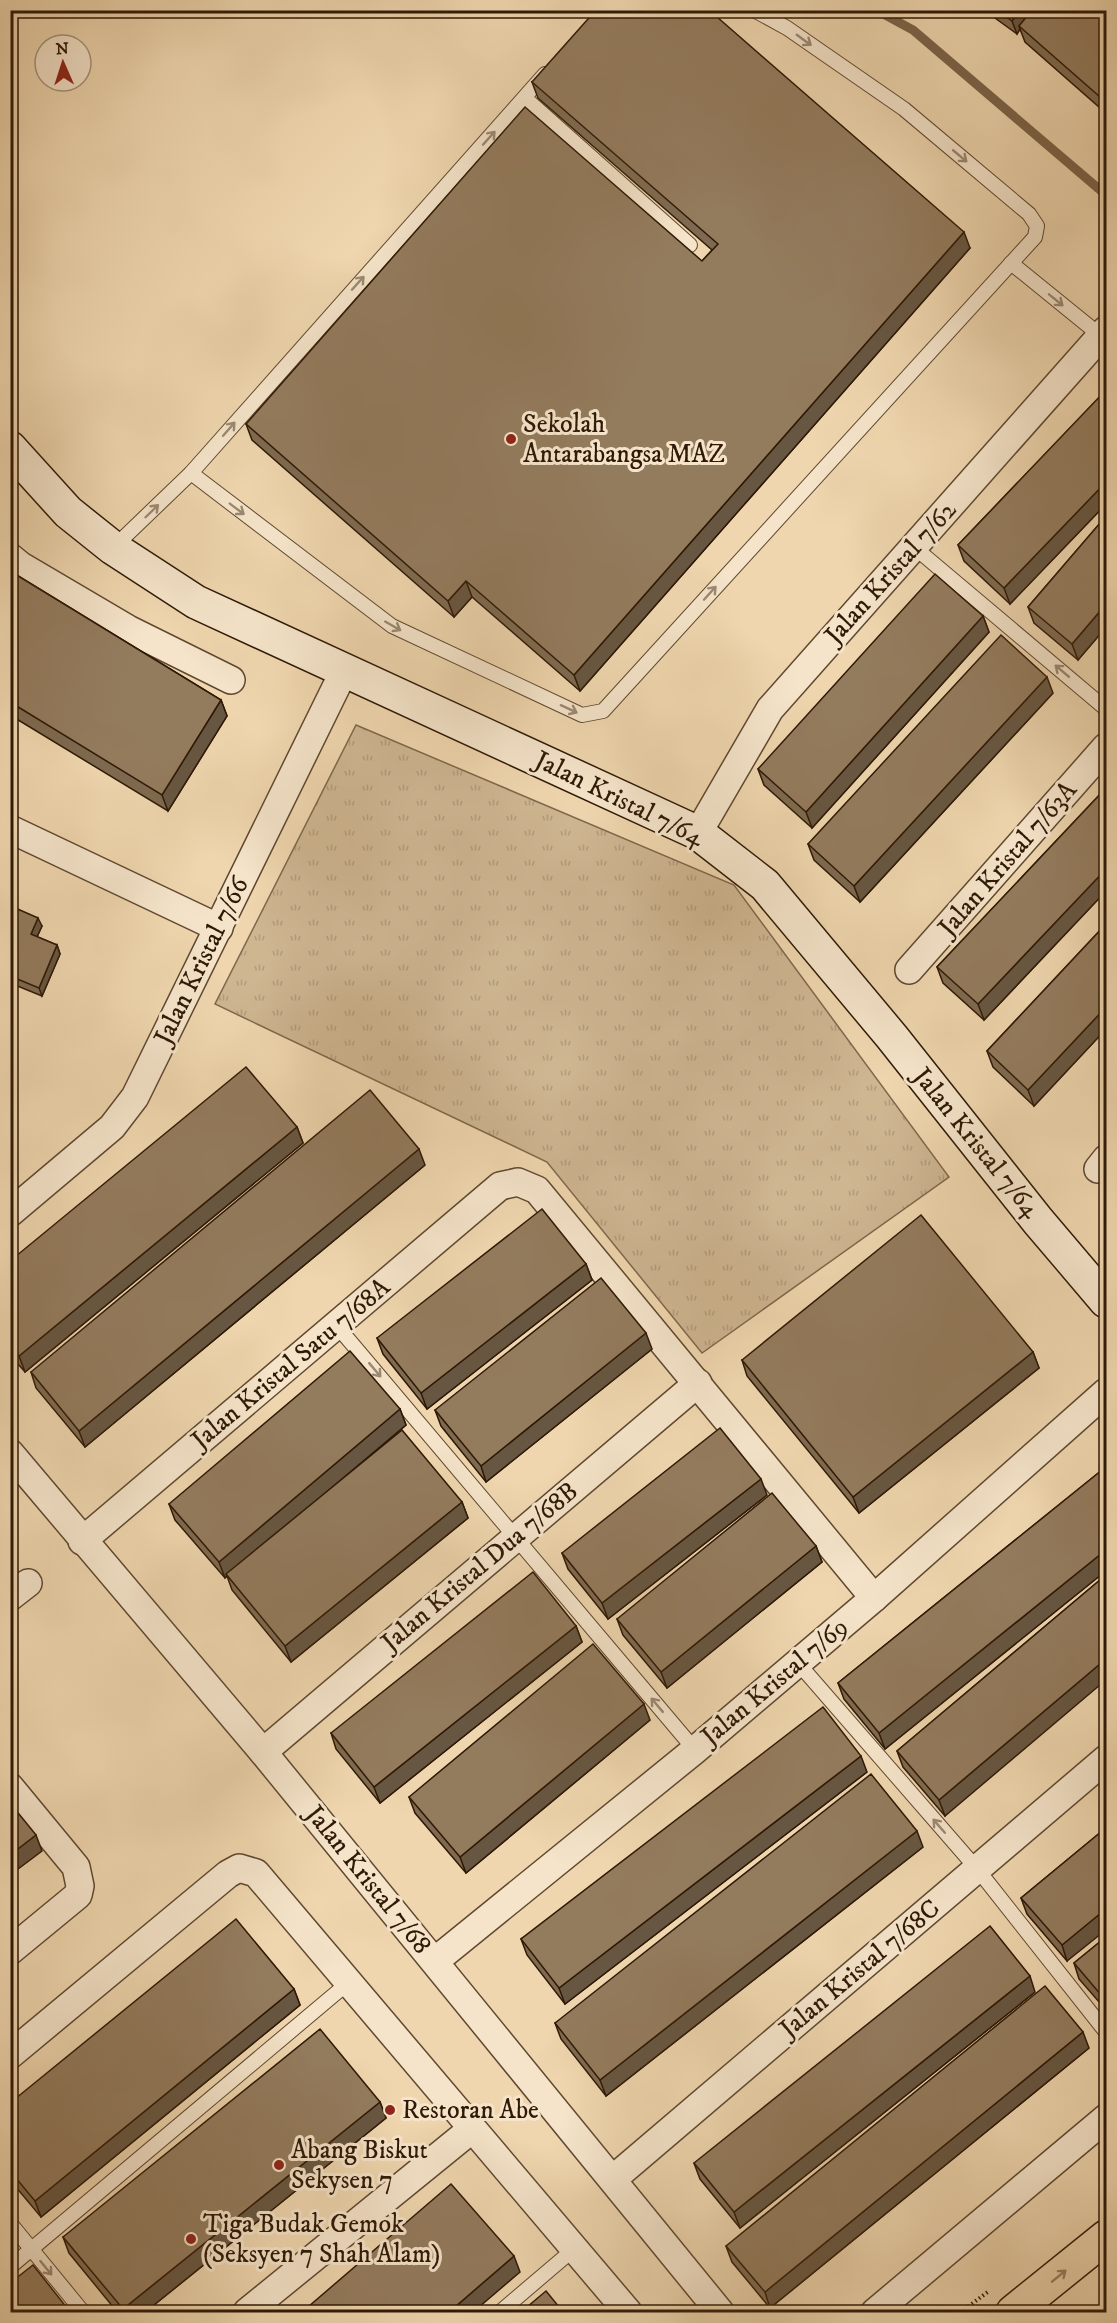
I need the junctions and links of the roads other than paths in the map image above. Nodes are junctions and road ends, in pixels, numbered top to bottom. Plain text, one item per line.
1 (753, 10) edge
2 (555, 63) edge
3 (525, 98) junction
4 (690, 245) edge
5 (1011, 263) junction
6 (1104, 333) edge
7 (10, 448) edge
8 (191, 473) junction
9 (915, 547) junction
10 (113, 548) junction
11 (10, 557) edge
12 (344, 671) junction
13 (231, 680) dead end
14 (1107, 709) edge
15 (1107, 747) edge
16 (10, 829) edge
17 (698, 833) junction
18 (219, 928) junction
19 (909, 970) dead end
20 (10, 1213) edge
21 (1107, 1301) edge
22 (337, 1326) junction
23 (698, 1383) junction
24 (1107, 1392) edge
25 (10, 1453) edge
26 (517, 1536) junction
27 (82, 1541) junction
28 (874, 1599) junction
29 (798, 1663) junction
30 (694, 1750) junction
31 (263, 1752) junction
32 (1107, 1759) edge
33 (10, 1787) edge
34 (978, 1870) junction
35 (10, 1951) edge
36 (435, 1961) junction
37 (348, 1983) junction
38 (1107, 2032) edge
39 (10, 2055) edge
40 (1107, 2118) edge
41 (472, 2129) junction
42 (613, 2179) junction
43 (10, 2223) edge
44 (1107, 2237) edge
45 (32, 2249) junction
46 (574, 2249) junction
47 (10, 2267) edge
48 (82, 2313) edge
49 (247, 2313) edge
50 (500, 2313) edge
51 (628, 2313) edge
52 (720, 2313) edge
53 (876, 2313) edge
54 (1013, 2313) edge

1 -> 5 lane
2 - 3 lane
3 - 4 lane
8 -> 3 lane
5 -> 6 lane
8 -> 5 lane
6 - 9 street, Jalan Kristal 7/62
7 - 10 street, Jalan Kristal 7/64
10 -> 8 lane
14 -> 9 lane
9 - 17 street, Jalan Kristal 7/62
10 - 12 street, Jalan Kristal 7/64
11 - 13 street
12 - 17 street, Jalan Kristal 7/64
12 - 18 street, Jalan Kristal 7/66
15 - 19 street, Jalan Kristal 7/63A
16 - 18 street
17 - 21 street, Jalan Kristal 7/64
18 - 20 street, Jalan Kristal 7/66
22 - 23 street, Jalan Kristal Satu 7/68A
22 -> 26 lane
22 - 27 street, Jalan Kristal Satu 7/68A
23 - 26 street, Jalan Kristal Dua 7/68B
23 - 28 street
24 - 28 street, Jalan Kristal 7/69
25 - 27 street, Jalan Kristal 7/68
30 -> 26 lane
26 - 31 street, Jalan Kristal Dua 7/68B
27 - 31 street, Jalan Kristal 7/68
28 - 29 street, Jalan Kristal 7/69
29 - 30 street, Jalan Kristal 7/69
34 -> 29 lane
30 - 36 street, Jalan Kristal 7/69
31 - 36 street, Jalan Kristal 7/68
32 - 34 street, Jalan Kristal 7/68C
33 - 35 street
34 - 38 lane
34 - 42 street, Jalan Kristal 7/68C
36 - 42 street, Jalan Kristal 7/68
37 - 39 street
37 - 41 street
37 - 45 lane
40 - 53 street
41 - 46 street
41 - 49 street
42 - 52 street, Jalan Kristal 7/68
43 - 45 lane
54 -> 44 main road
45 - 47 lane
45 -> 48 lane
46 - 50 lane
46 - 51 street

